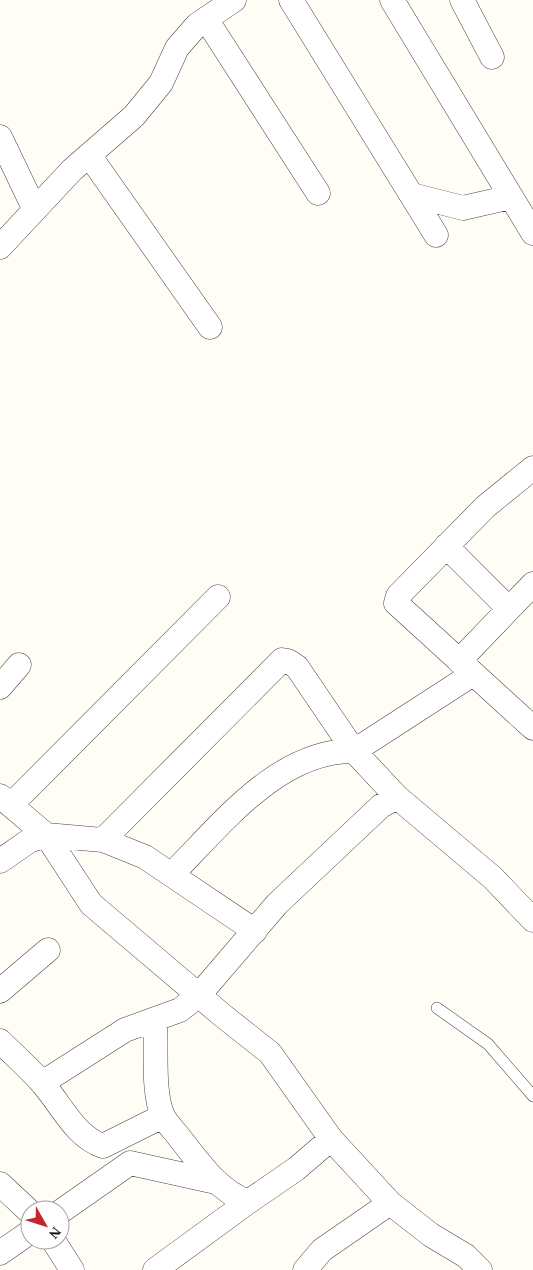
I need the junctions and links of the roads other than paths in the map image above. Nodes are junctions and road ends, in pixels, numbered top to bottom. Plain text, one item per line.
1 (234, 0) edge
2 (291, 0) edge
3 (392, 0) edge
4 (462, 0) edge
5 (206, 19) junction
6 (492, 57) dead end
7 (0, 137) edge
8 (89, 155) junction
9 (318, 193) dead end
10 (412, 196) junction
11 (511, 197) junction
12 (34, 208) junction
13 (533, 233) edge
14 (436, 235) dead end
15 (0, 247) edge
16 (210, 327) dead end
17 (533, 468) edge
18 (446, 546) junction
19 (533, 584) edge
20 (218, 597) dead end
21 (509, 609) junction
22 (19, 665) dead end
23 (466, 667) junction
24 (0, 687) edge
25 (533, 728) edge
26 (354, 751) junction
27 (397, 797) junction
28 (6, 801) edge
29 (46, 835) junction
30 (102, 840) junction
31 (0, 862) edge
32 (172, 874) junction
33 (533, 919) edge
34 (255, 930) junction
35 (48, 950) dead end
36 (0, 991) edge
37 (200, 995) junction
38 (437, 1008) dead end
39 (155, 1020) junction
40 (0, 1041) edge
41 (42, 1083) junction
42 (533, 1096) edge
43 (163, 1116) junction
44 (331, 1139) junction
45 (216, 1182) junction
46 (0, 1184) edge
47 (248, 1202) junction
48 (20, 1203) edge
49 (390, 1203) junction
50 (70, 1205) edge
51 (20, 1239) edge
52 (59, 1250) edge
53 (0, 1253) edge
54 (72, 1270) edge
55 (155, 1270) edge
56 (305, 1270) edge
57 (480, 1270) edge

1 - 5 street
2 - 10 street
3 - 11 street
4 - 6 street
5 - 8 street
5 - 9 street
7 - 12 street
8 - 12 street
8 - 16 street
10 - 11 street
10 - 14 street
11 - 13 street
12 - 15 street
17 - 18 street
18 - 21 street
18 - 23 street
19 - 21 street
20 - 28 street
21 - 23 street
22 - 24 street
23 - 25 street
23 - 26 street
26 - 27 street
26 - 30 street
26 - 32 street
27 - 33 street
27 - 34 street
28 - 29 street
29 - 30 street
29 - 31 street
29 - 37 street
30 - 32 street
32 - 34 street
34 - 37 street
35 - 36 street
37 - 39 street
37 - 44 street
38 - 42 lane
39 - 41 street
39 - 43 street
40 - 41 street
41 - 43 street
43 - 45 street
44 - 47 street
44 - 49 street
45 - 47 street
45 - 50 street
46 - 48 street
47 - 55 street
49 - 56 street
49 - 57 street
51 - 53 street
52 - 54 street

